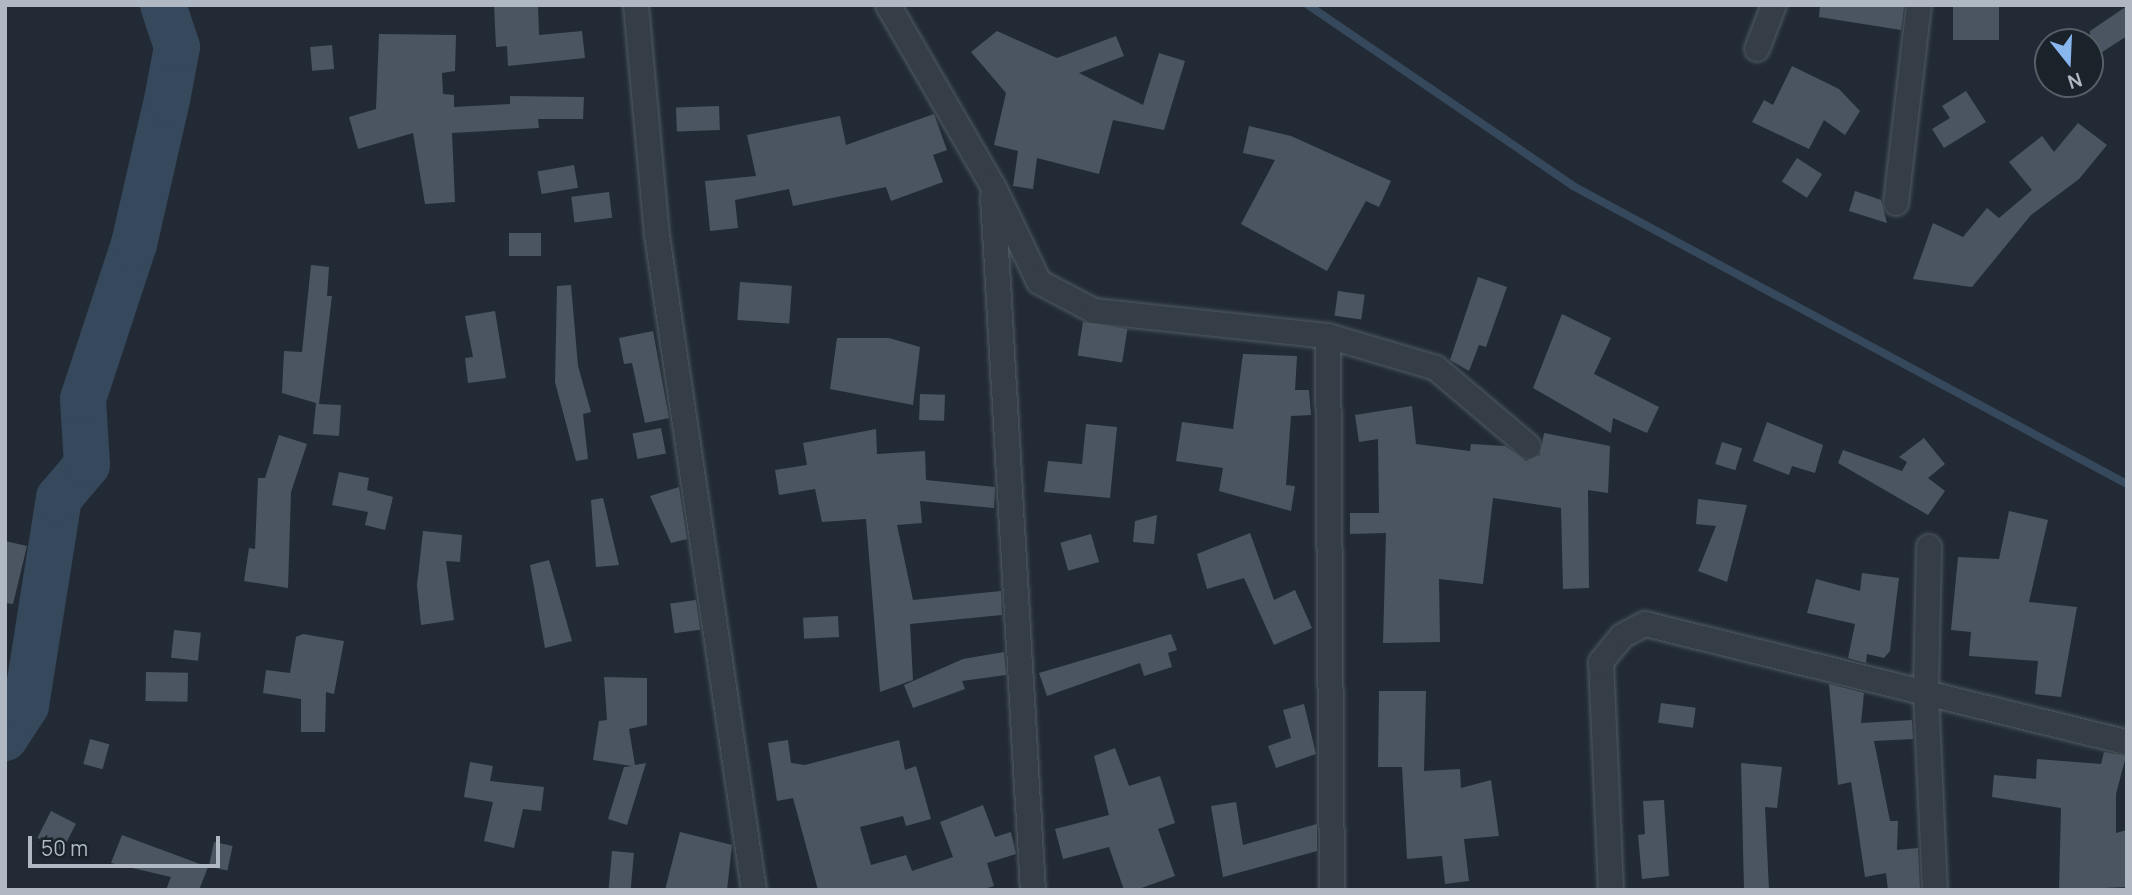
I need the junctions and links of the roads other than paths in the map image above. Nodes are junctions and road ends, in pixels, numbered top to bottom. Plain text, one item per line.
1 (636, 5) edge
2 (888, 5) edge
3 (1774, 5) edge
4 (1919, 5) edge
5 (1757, 49) dead end
6 (993, 186) junction
7 (1896, 203) dead end
8 (1328, 336) junction
9 (1528, 446) dead end
10 (1929, 547) dead end
11 (1926, 694) junction
12 (2127, 742) edge
13 (754, 890) edge
14 (1034, 890) edge
15 (1332, 890) edge
16 (1611, 890) edge
17 (1935, 890) edge

1 - 13 street
2 - 6 street
3 - 5 street
4 - 7 street
6 - 8 street
6 - 14 street
8 - 9 street
8 - 15 street
10 - 11 street
11 - 12 street
11 - 16 street
11 - 17 street

